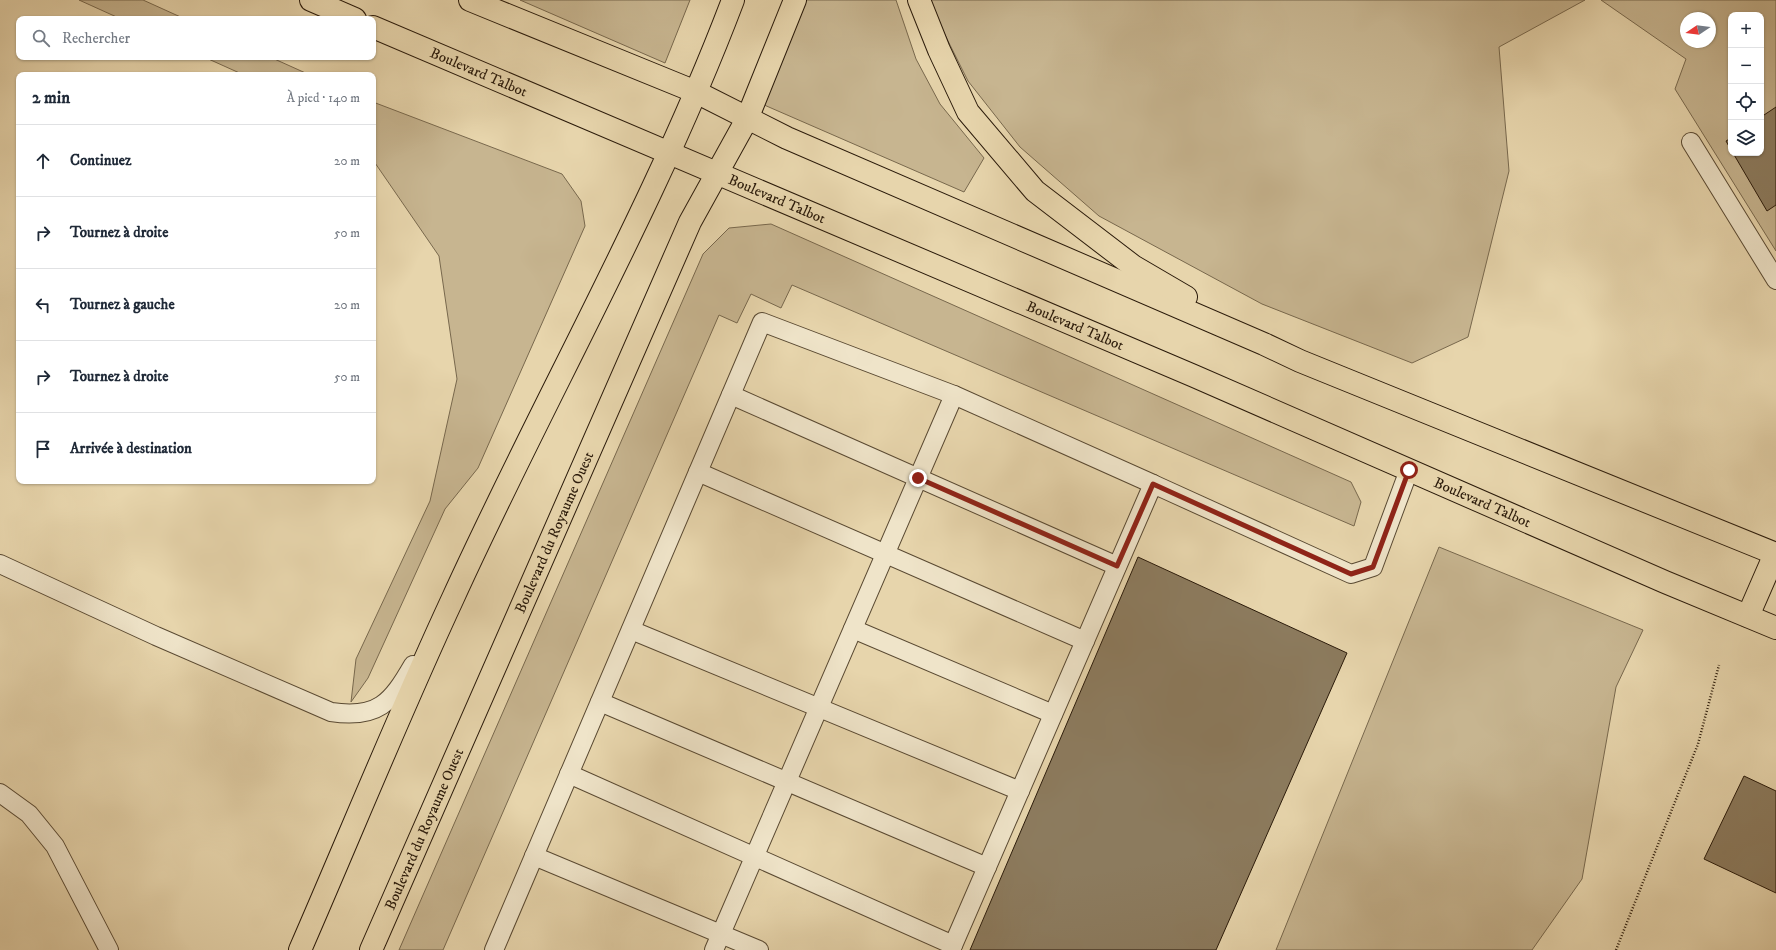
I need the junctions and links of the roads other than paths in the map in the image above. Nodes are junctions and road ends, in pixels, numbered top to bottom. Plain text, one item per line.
1 (311, 0) edge
2 (470, 0) edge
3 (733, 0) edge
4 (795, 0) edge
5 (919, 0) edge
6 (348, 16) edge
7 (376, 28) edge
8 (696, 92) junction
9 (747, 119) junction
10 (1691, 142) dead end
11 (669, 154) junction
12 (718, 174) junction
13 (1776, 280) edge
14 (1264, 344) junction
15 (731, 395) junction
16 (954, 395) junction
17 (1409, 470) junction
18 (698, 472) junction
19 (918, 478) junction
20 (1153, 484) junction
21 (1776, 553) edge
22 (885, 554) junction
23 (0, 564) edge
24 (1117, 566) junction
25 (453, 598) junction
26 (1748, 616) junction
27 (1776, 628) edge
28 (853, 629) junction
29 (631, 630) junction
30 (1085, 641) junction
31 (600, 702) junction
32 (819, 708) junction
33 (1053, 714) junction
34 (569, 774) junction
35 (787, 782) junction
36 (1020, 791) junction
37 (0, 793) edge
38 (534, 856) junction
39 (755, 856) junction
40 (987, 867) junction
41 (718, 942) edge
42 (952, 947) edge
43 (109, 950) edge
44 (300, 950) edge
45 (371, 950) edge
46 (494, 950) edge
47 (759, 950) edge

1 - 6 main road
2 - 8 main road
3 - 8 main road
4 - 9 main road, Boulevard du Royaume Ouest
5 - 14 main road
7 - 11 main road, Boulevard Talbot
8 - 9 main road
8 - 11 main road
9 - 12 main road, Boulevard du Royaume Ouest
9 - 14 main road
10 - 13 lane
11 - 12 main road, Boulevard Talbot
11 - 25 main road
12 - 17 main road, Boulevard Talbot
12 - 45 main road, Boulevard du Royaume Ouest
14 - 21 main road
15 - 16 lane
15 - 18 lane
15 - 19 lane
16 - 19 lane
16 - 20 lane
17 - 20 lane
17 - 26 main road, Boulevard Talbot
18 - 22 lane
18 - 29 lane
19 - 22 lane
19 - 24 lane
20 - 24 lane
21 - 26 main road
22 - 28 lane
22 - 30 lane
23 - 25 lane
24 - 30 lane
25 - 44 main road
26 - 27 main road, Boulevard Talbot
28 - 32 lane
28 - 33 lane
29 - 31 lane
29 - 32 lane
30 - 33 lane
31 - 34 lane
31 - 35 lane
32 - 35 lane
32 - 36 lane
33 - 36 lane
34 - 38 lane
34 - 39 lane
35 - 39 lane
35 - 40 lane
36 - 40 lane
37 - 43 lane
38 - 41 lane
38 - 46 lane
39 - 41 lane
39 - 42 lane
40 - 42 lane
41 - 47 lane

